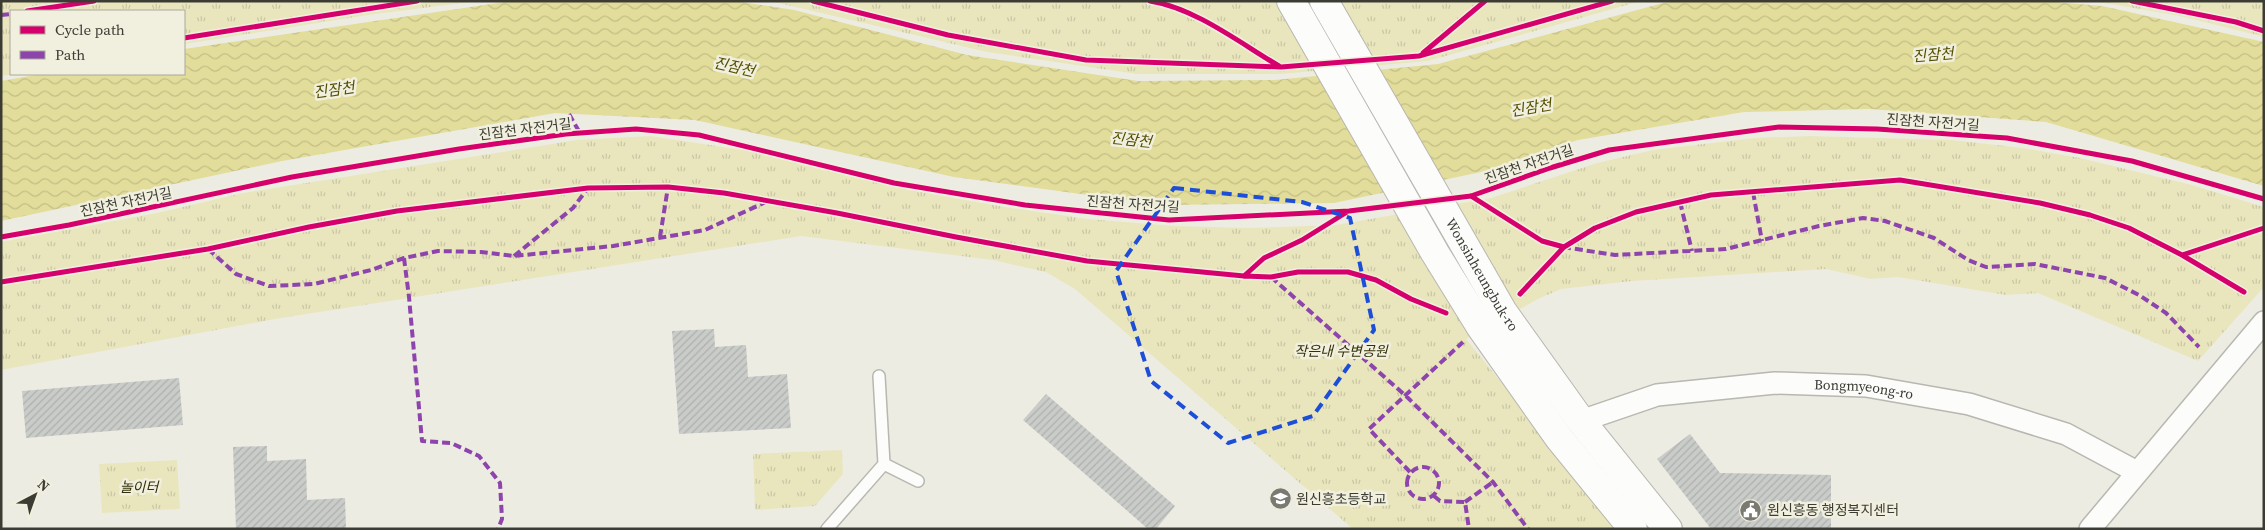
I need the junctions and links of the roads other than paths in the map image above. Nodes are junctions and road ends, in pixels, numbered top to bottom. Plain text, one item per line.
1 (1326, 4) edge
2 (1294, 8) edge
3 (2264, 322) edge
4 (878, 376) dead end
5 (1581, 421) junction
6 (884, 464) junction
7 (2136, 472) junction
8 (918, 480) dead end
9 (826, 529) edge
10 (1633, 529) edge
11 (1668, 529) edge
12 (2090, 529) edge

1 - 5 street, Wonsinheungbuk-ro
2 - 10 street, Wonsinheungbuk-ro
3 - 7 street
4 - 6 lane
5 - 7 street, Bongmyeong-ro
5 - 11 street, Wonsinheungbuk-ro
6 - 8 lane
6 - 9 lane
7 - 12 street

